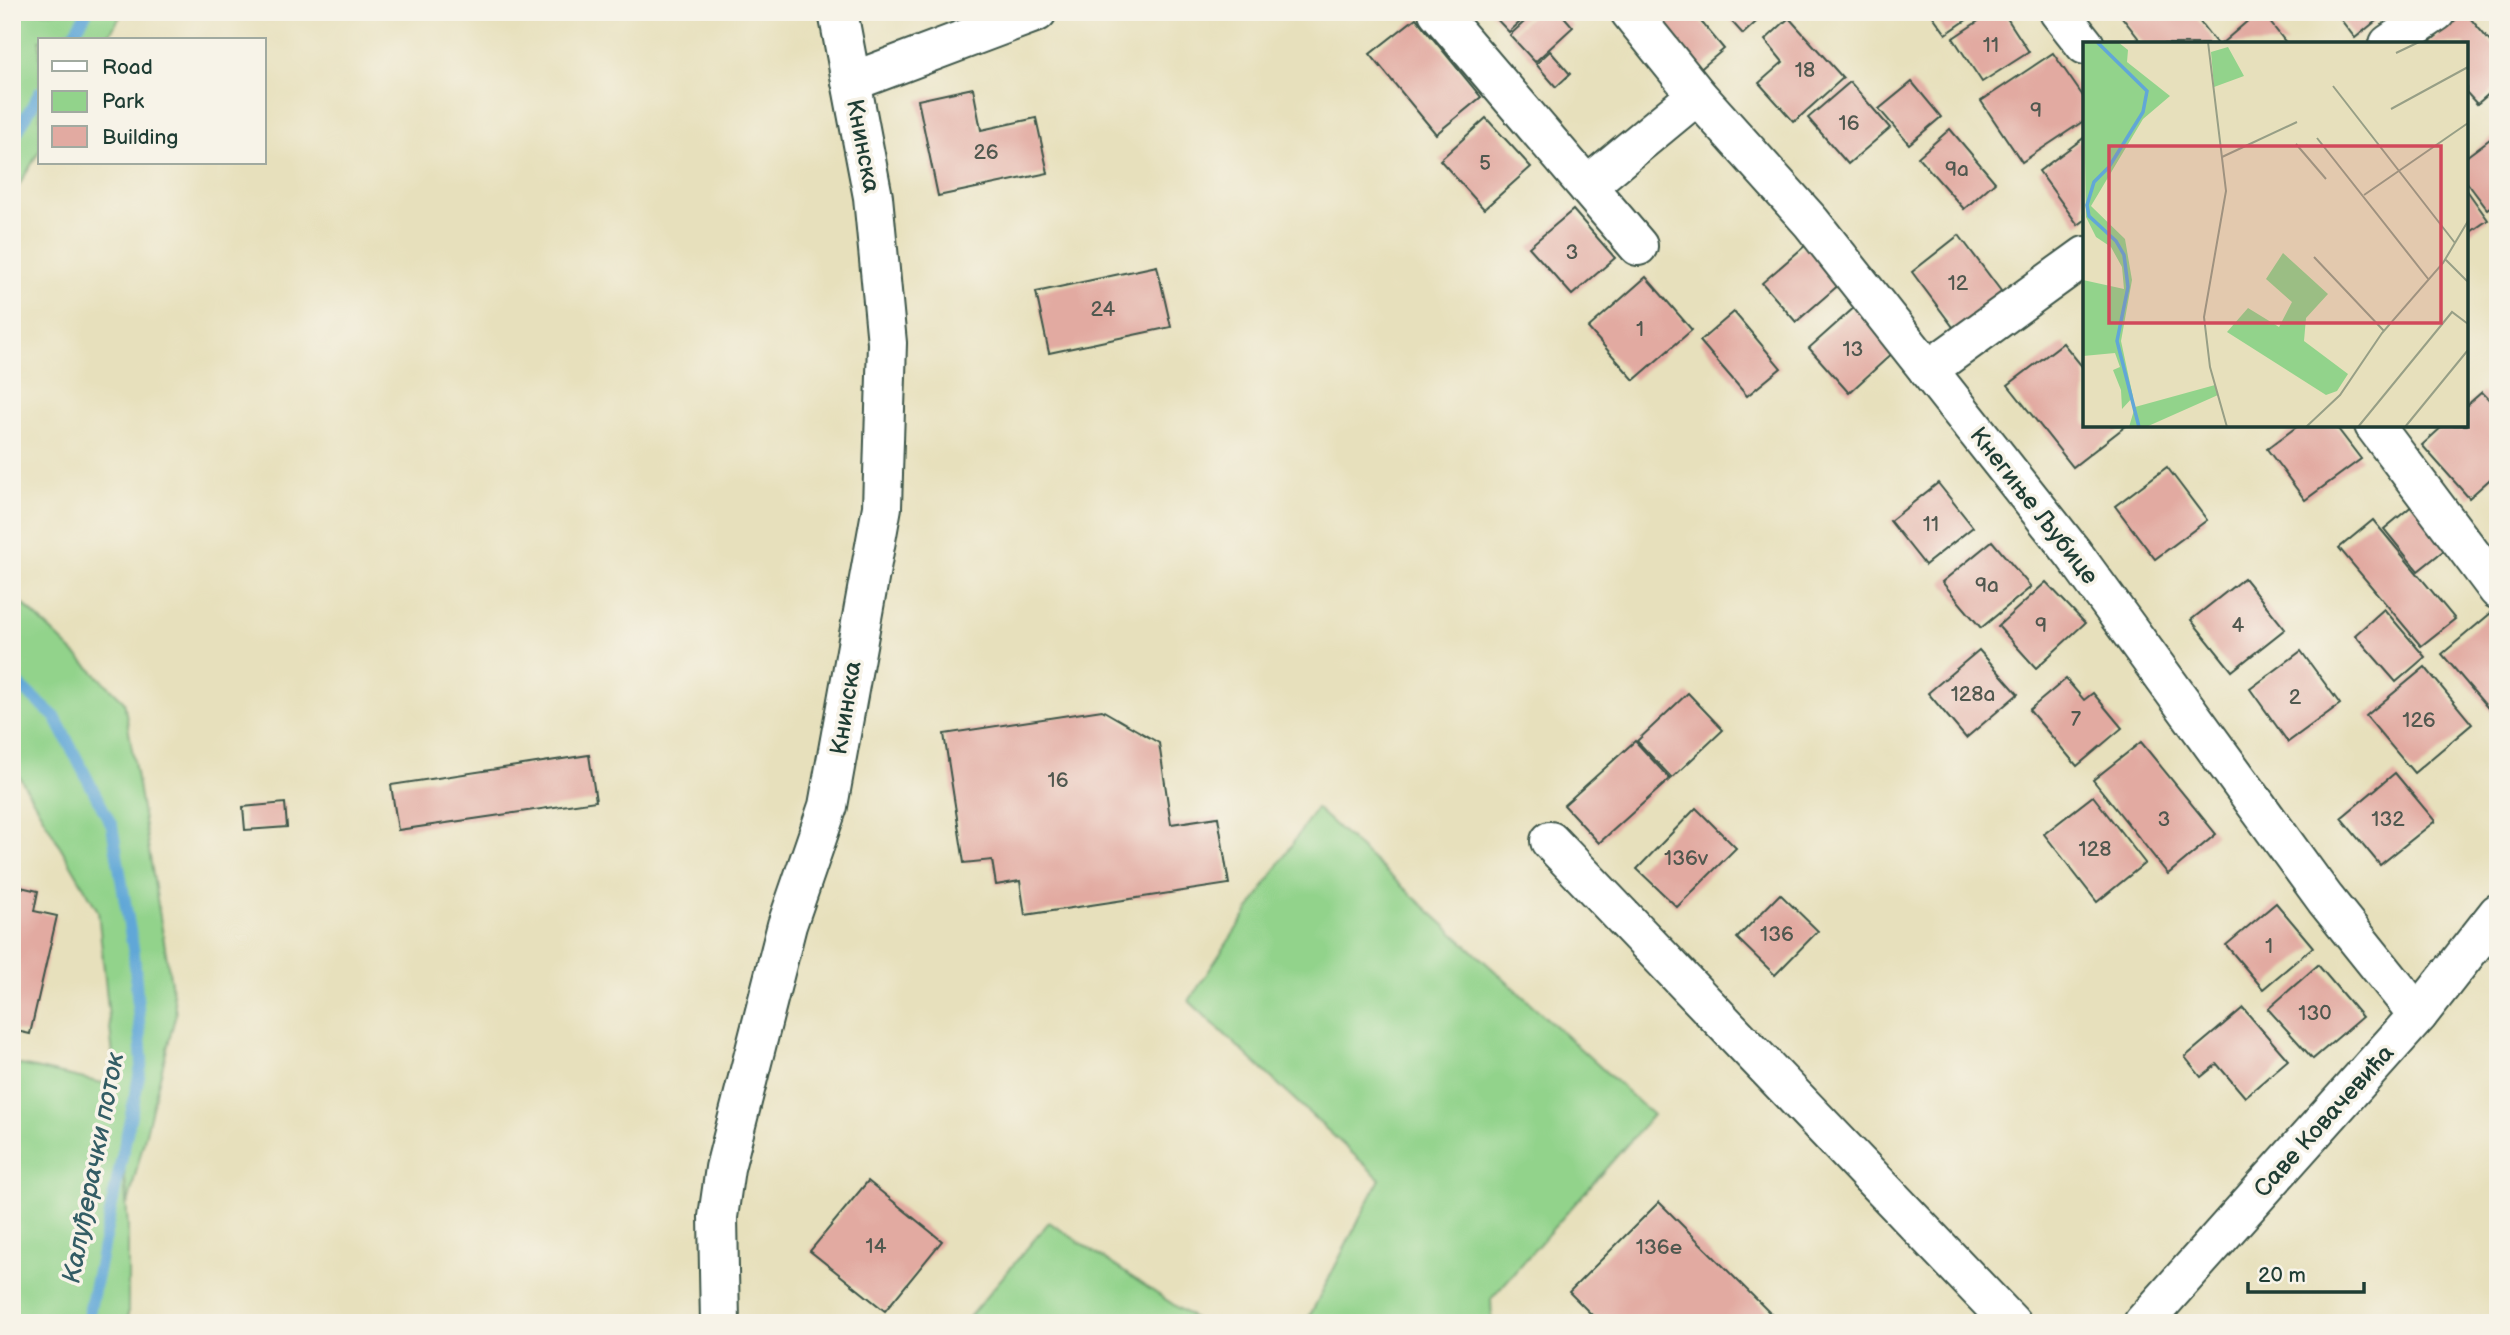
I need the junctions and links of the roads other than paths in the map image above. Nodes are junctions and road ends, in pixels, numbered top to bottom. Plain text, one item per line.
1 (838, 12) edge
2 (1037, 12) edge
3 (1438, 12) edge
4 (1630, 12) edge
5 (2059, 12) edge
6 (2436, 12) edge
7 (2083, 42) edge
8 (2392, 42) edge
9 (851, 82) junction
10 (1697, 94) junction
11 (1587, 186) junction
12 (1639, 246) dead end
13 (2083, 257) edge
14 (1928, 370) junction
15 (2376, 427) edge
16 (2498, 590) edge
17 (1550, 841) dead end
18 (2498, 913) edge
19 (2418, 1015) junction
20 (720, 1323) edge
21 (2011, 1323) edge
22 (2143, 1323) edge

1 - 9 street, Книнска
2 - 9 street
3 - 11 street
4 - 10 street, Кнегиње Љубице
5 - 7 street
6 - 8 street
9 - 20 street, Книнска
10 - 11 street
10 - 14 street, Кнегиње Љубице
11 - 12 street
13 - 14 street
14 - 19 street, Кнегиње Љубице
15 - 16 street
17 - 21 street
18 - 19 street, Саве Ковачевића
19 - 22 street, Саве Ковачевића

